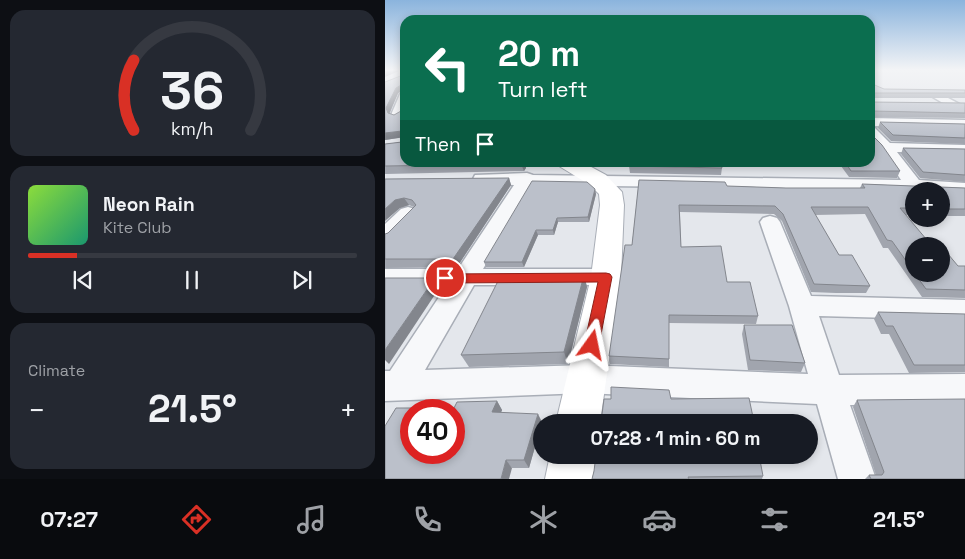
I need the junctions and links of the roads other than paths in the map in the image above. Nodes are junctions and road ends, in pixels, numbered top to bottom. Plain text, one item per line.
1 (935, 94) edge
2 (400, 100) edge
3 (924, 103) edge
4 (951, 103) junction
5 (965, 103) edge
6 (965, 112) edge
7 (396, 115) edge
8 (875, 122) edge
9 (965, 124) edge
10 (876, 140) edge
11 (965, 149) edge
12 (575, 167) edge
13 (527, 178) junction
14 (461, 179) edge
15 (598, 180) junction
16 (911, 182) edge
17 (905, 185) edge
18 (950, 187) edge
19 (965, 188) edge
20 (408, 213) edge
21 (771, 222) dead end
22 (385, 235) edge
23 (385, 277) edge
24 (606, 277) junction
25 (465, 278) junction
26 (802, 306) junction
27 (965, 310) edge
28 (585, 379) junction
29 (392, 385) edge
30 (965, 389) edge
31 (830, 390) junction
32 (579, 414) edge
33 (572, 464) edge
34 (570, 479) edge
35 (857, 479) edge

1 - 4 street
2 - 7 street
3 - 4 street
4 - 5 street
4 - 6 street
8 - 9 street
10 - 11 street
10 - 16 street
12 - 15 street
13 - 14 street
13 - 15 street
13 - 25 street
15 - 17 street
15 - 24 street
18 - 19 street
20 - 22 street
21 - 26 street
23 - 25 street
24 - 25 street
24 - 28 street
25 - 29 street
26 - 27 street
26 - 31 street
28 - 29 street
28 - 31 street
28 - 32 street
30 - 31 street
31 - 35 street
33 - 34 street

